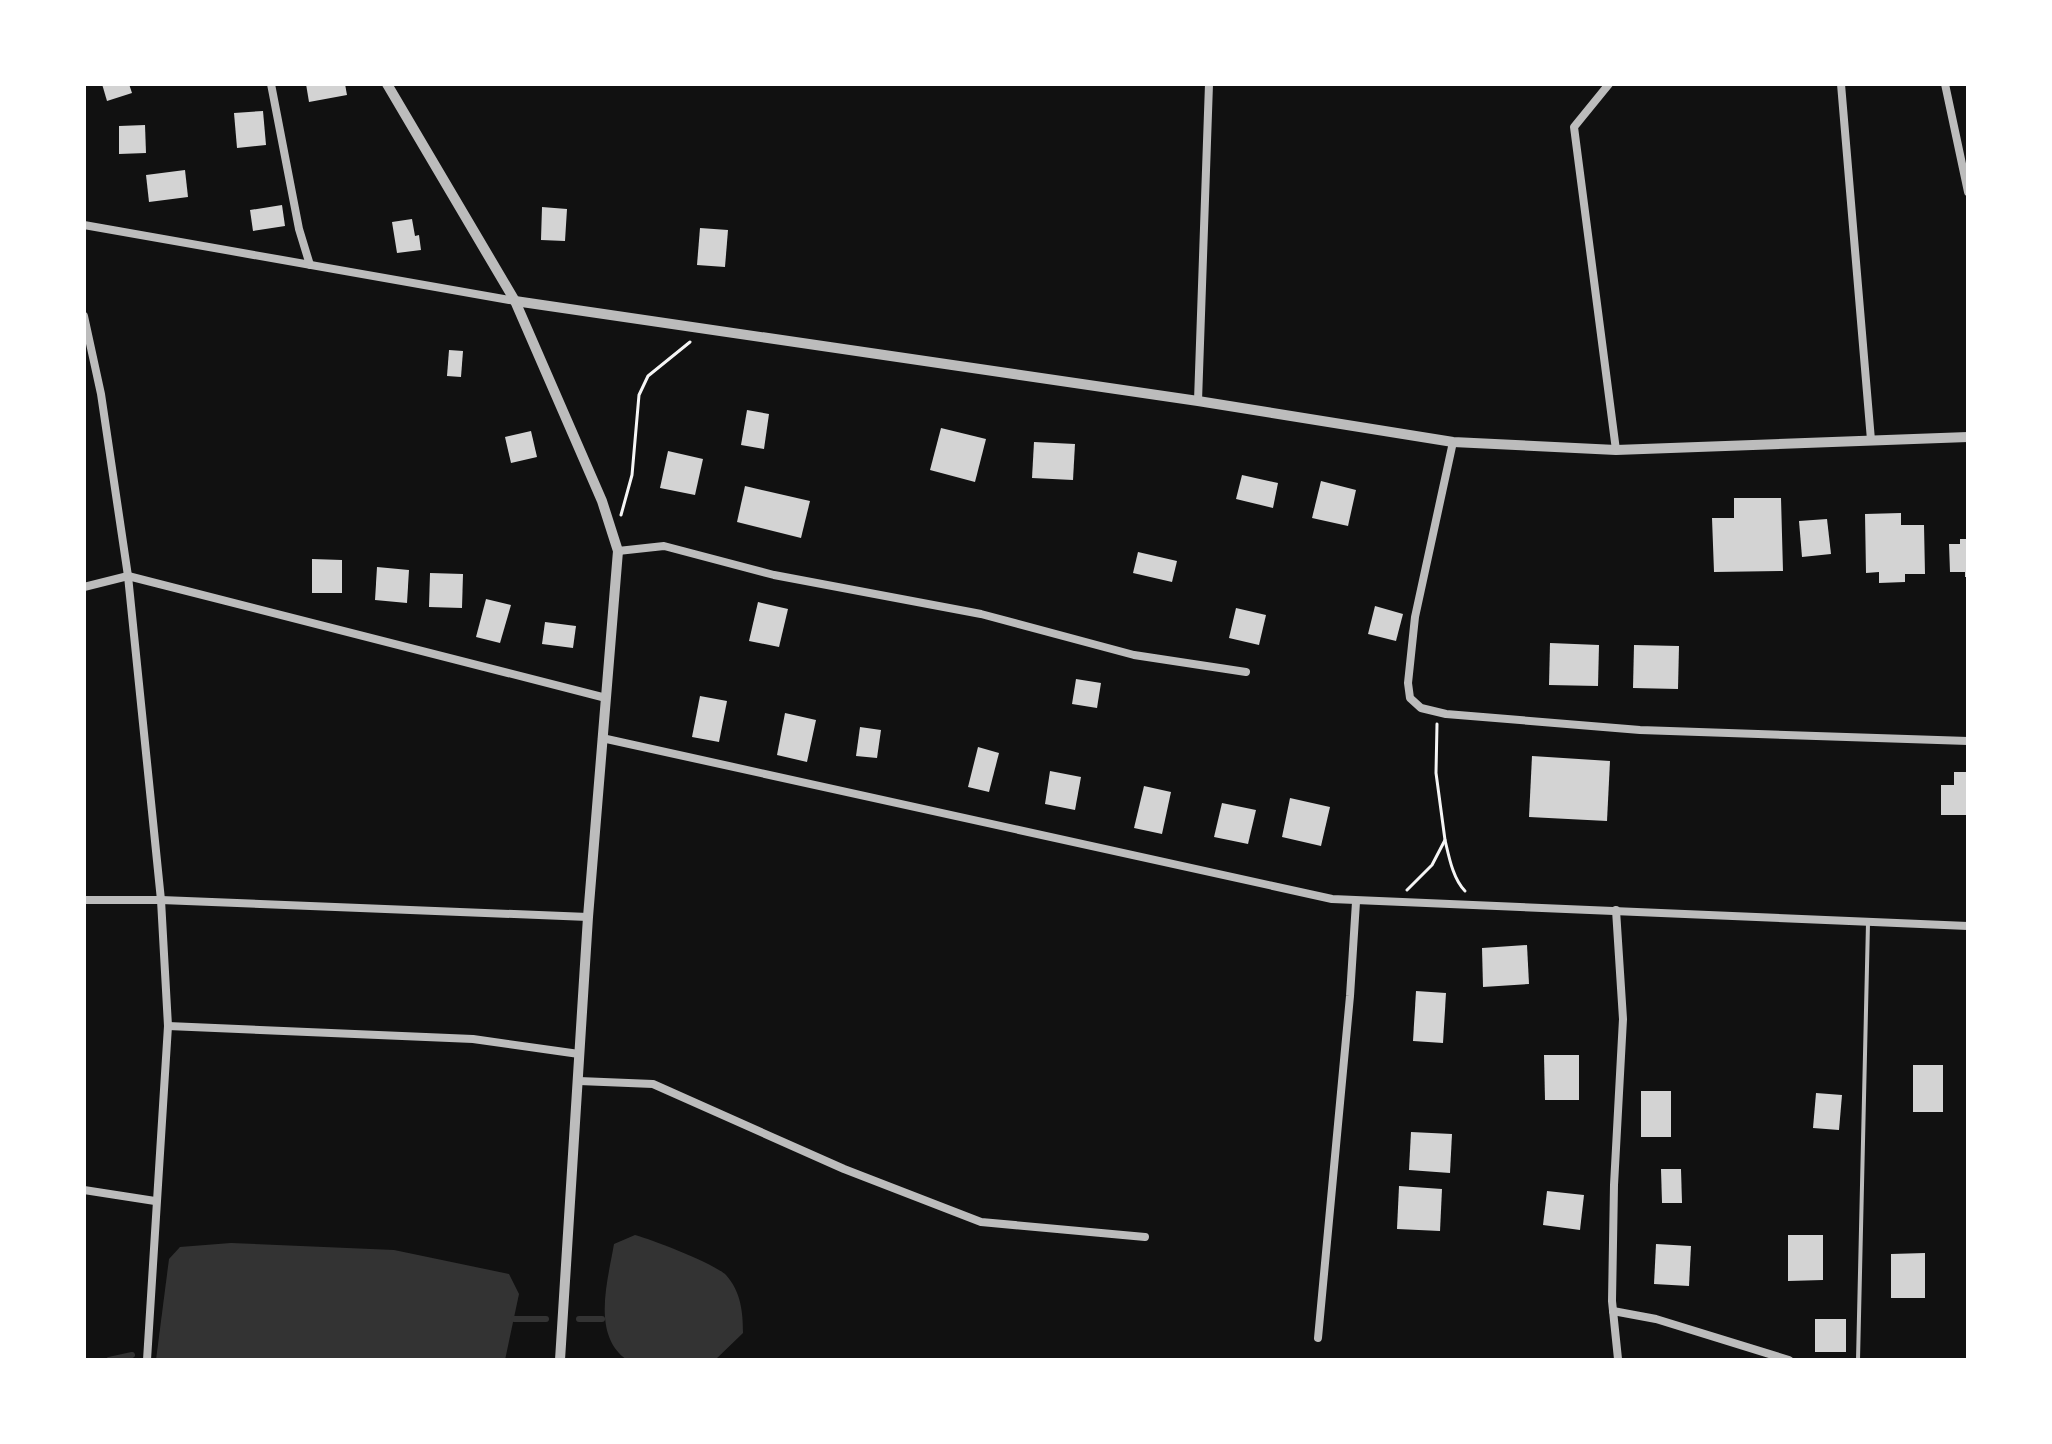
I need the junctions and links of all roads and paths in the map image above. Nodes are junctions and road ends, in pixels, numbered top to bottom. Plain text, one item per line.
1 (271, 84) edge
2 (387, 84) edge
3 (1209, 84) edge
4 (1609, 84) edge
5 (1841, 84) edge
6 (1945, 84) edge
7 (1968, 192) edge
8 (84, 225) edge
9 (310, 265) junction
10 (515, 301) junction
11 (84, 316) edge
12 (706, 328) junction
13 (1198, 401) junction
14 (1968, 437) edge
15 (1871, 440) junction
16 (1453, 442) junction
17 (1616, 450) junction
18 (615, 538) junction
19 (618, 551) junction
20 (128, 576) junction
21 (84, 587) edge
22 (1246, 672) dead end
23 (606, 698) junction
24 (1437, 712) junction
25 (602, 738) junction
26 (1968, 741) edge
27 (1445, 840) junction
28 (84, 900) edge
29 (161, 900) junction
30 (1356, 902) junction
31 (1394, 902) junction
32 (1482, 905) junction
33 (1616, 910) junction
34 (588, 917) junction
35 (1868, 923) junction
36 (1968, 926) edge
37 (168, 1026) junction
38 (579, 1054) junction
39 (579, 1081) junction
40 (84, 1190) edge
41 (155, 1201) junction
42 (1145, 1237) dead end
43 (1613, 1311) junction
44 (1318, 1338) dead end
45 (1618, 1359) edge
46 (147, 1360) edge
47 (560, 1360) edge
48 (1789, 1360) edge
49 (1858, 1360) edge

1 - 9 street
2 - 10 street
3 - 13 street
4 - 17 street
5 - 15 street
6 - 7 street
8 - 9 street
9 - 10 street
10 - 12 street
10 - 18 street
11 - 20 street
12 - 13 street
12 - 18 path
13 - 16 street
14 - 15 street
15 - 17 street
16 - 17 street
16 - 24 street
18 - 19 street
19 - 22 street
19 - 23 street
20 - 21 street
20 - 23 street
20 - 29 street
23 - 25 street
24 - 26 street
24 - 27 path
25 - 30 street
25 - 34 street
27 - 31 path
27 - 32 path
28 - 29 street
29 - 34 street
29 - 37 street
30 - 31 street
30 - 44 street
31 - 32 street
32 - 33 street
33 - 35 street
33 - 43 street
34 - 38 street
35 - 36 street
35 - 49 lane
37 - 38 street
37 - 41 street
38 - 39 street
39 - 42 street
39 - 47 street
40 - 41 street
41 - 46 street
43 - 45 street
43 - 48 street

